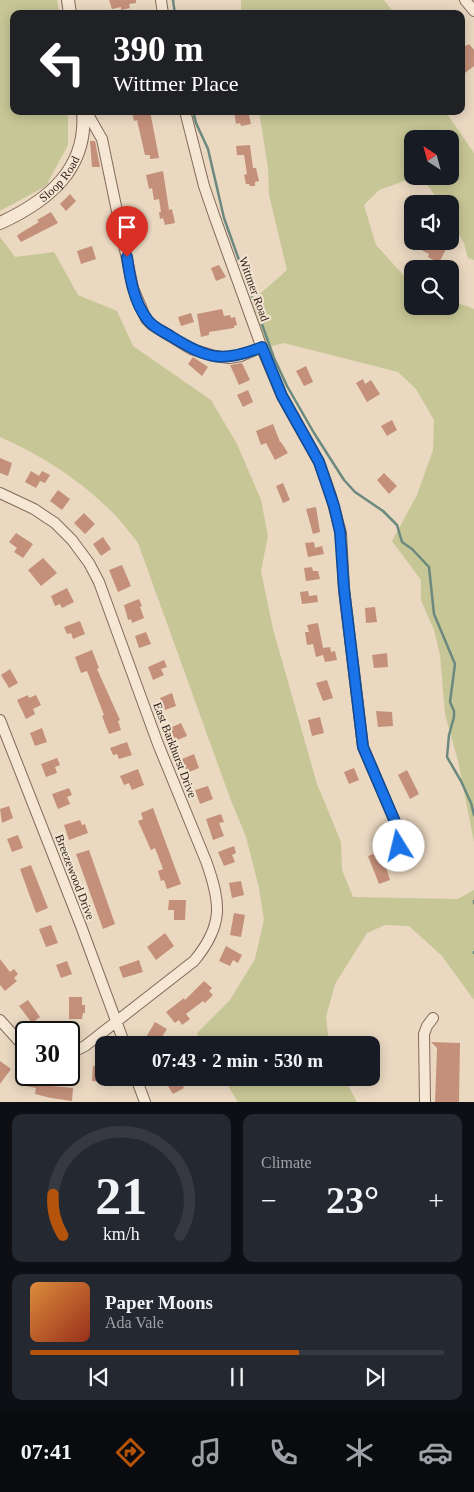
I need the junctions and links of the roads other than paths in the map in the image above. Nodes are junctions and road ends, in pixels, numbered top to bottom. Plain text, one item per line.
1 (465, 0) edge
2 (474, 11) edge
3 (85, 115) edge
4 (87, 115) edge
5 (186, 115) edge
6 (0, 223) edge
7 (262, 347) junction
8 (0, 493) edge
9 (0, 720) edge
10 (399, 846) dead end
11 (434, 1018) dead end
12 (0, 1020) edge
13 (116, 1022) junction
14 (121, 1036) edge
15 (15, 1037) edge
16 (80, 1048) edge
17 (139, 1086) edge
18 (145, 1102) edge
19 (426, 1102) edge

1 - 2 street
3 - 6 street, Sloop Road
4 - 7 street
5 - 7 street, Wittmer Road
7 - 10 street, Wittmer Road
8 - 13 street, East Barkhurst Drive
9 - 13 street, Breezewood Drive
11 - 19 street
12 - 15 street
13 - 14 street, Breezewood Drive
13 - 16 street, East Barkhurst Drive
17 - 18 street

